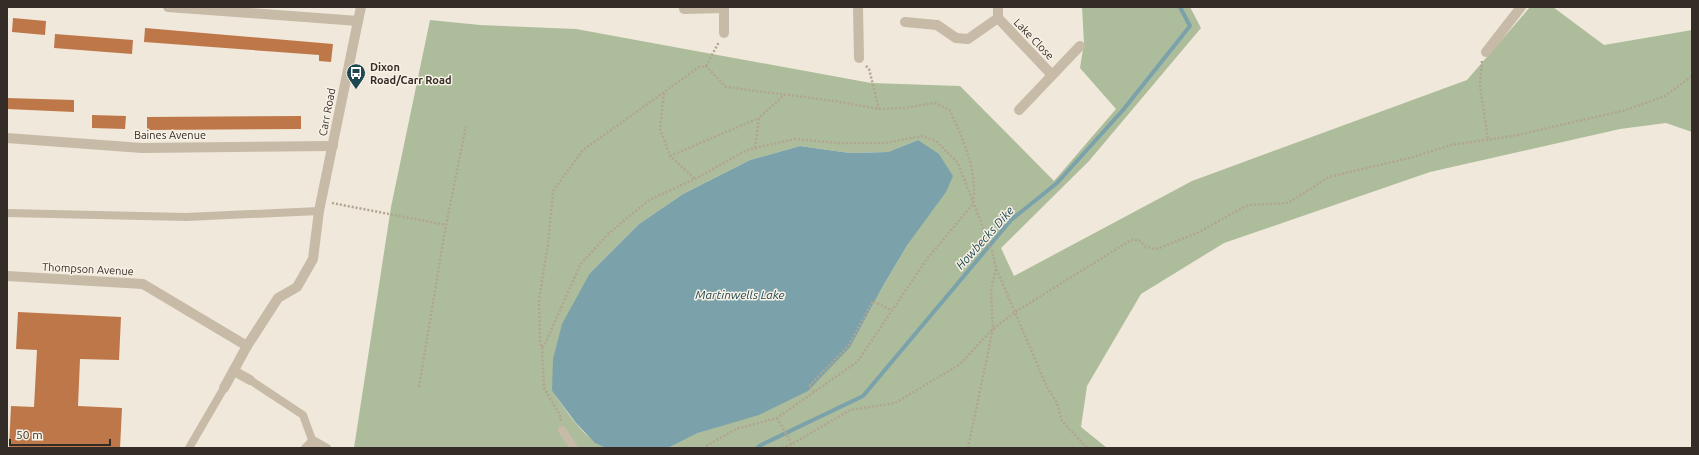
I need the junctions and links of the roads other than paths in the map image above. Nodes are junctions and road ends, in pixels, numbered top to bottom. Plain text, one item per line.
1 (168, 7) edge
2 (361, 7) edge
3 (724, 7) edge
4 (858, 7) edge
5 (998, 7) edge
6 (1521, 7) edge
7 (684, 9) dead end
8 (998, 18) junction
9 (358, 21) junction
10 (906, 22) dead end
11 (724, 33) road end
12 (1080, 46) dead end
13 (1486, 52) road end
14 (858, 58) road end
15 (1052, 75) junction
16 (1019, 110) dead end
17 (7, 138) edge
18 (333, 146) junction
19 (320, 206) junction
20 (7, 213) edge
21 (7, 276) edge
22 (247, 346) junction
23 (234, 371) junction
24 (250, 380) joint
25 (224, 388) joint
26 (562, 430) road end
27 (314, 444) edge
28 (189, 448) edge
29 (305, 448) edge
30 (327, 448) edge
31 (574, 448) edge

1 - 9 street
2 - 9 street, Carr Road
3 - 7 street
3 - 11 street
4 - 14 street
5 - 8 street, Lake Close
6 - 13 street
8 - 10 street, Lake Close
8 - 15 street, Lake Close
9 - 18 street, Carr Road
12 - 15 street, Lake Close
15 - 16 street, Lake Close
17 - 18 street, Baines Avenue
18 - 19 street, Carr Road
19 - 20 lane
19 - 22 street, Carr Road
21 - 22 street, Thompson Avenue
22 - 23 street, Carr Road
23 - 24 street
23 - 25 street, Carr Road
24 - 27 lane
25 - 28 lane
26 - 31 lane
27 - 29 lane
27 - 30 lane

